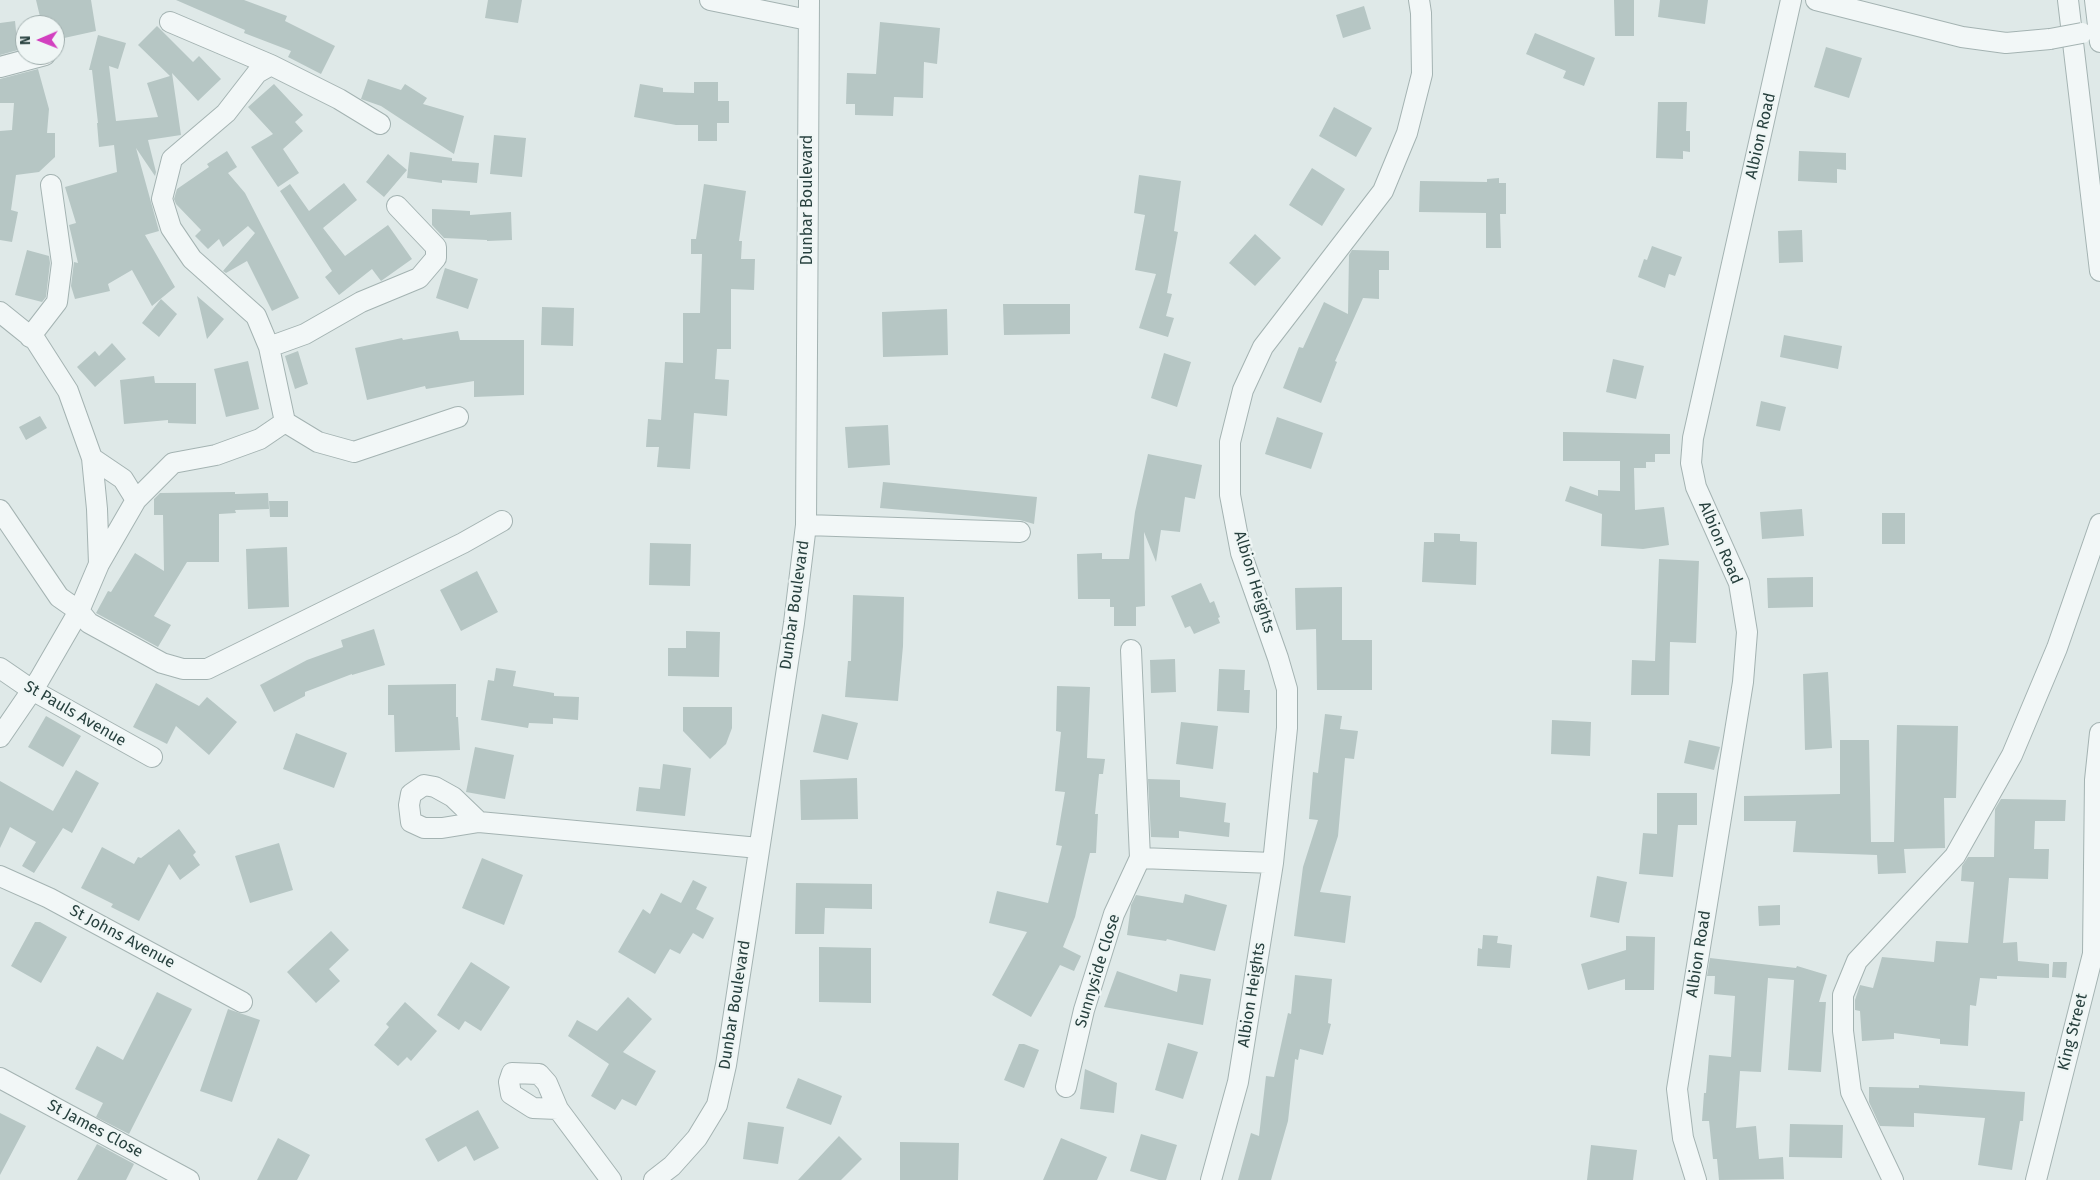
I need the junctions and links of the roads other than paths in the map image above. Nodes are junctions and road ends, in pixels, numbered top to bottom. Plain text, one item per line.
1 (710, 0) edge
2 (1419, 0) edge
3 (1791, 0) edge
4 (1816, 0) edge
5 (2068, 0) edge
6 (2095, 0) edge
7 (809, 10) edge
8 (170, 22) dead end
9 (2093, 33) edge
10 (15, 63) edge
11 (271, 65) junction
12 (0, 67) edge
13 (380, 124) dead end
14 (51, 184) dead end
15 (397, 206) dead end
16 (2100, 272) edge
17 (0, 312) edge
18 (30, 337) junction
19 (269, 346) junction
20 (458, 417) dead end
21 (285, 422) junction
22 (92, 458) junction
23 (136, 500) junction
24 (0, 510) edge
25 (502, 521) dead end
26 (2100, 524) edge
27 (806, 525) junction
28 (1020, 532) dead end
29 (98, 564) junction
30 (79, 611) junction
31 (1132, 650) dead end
32 (0, 668) edge
33 (32, 690) junction
34 (2100, 733) edge
35 (0, 737) edge
36 (152, 757) dead end
37 (479, 822) dead end
38 (759, 848) junction
39 (1140, 858) junction
40 (1273, 863) junction
41 (0, 876) edge
42 (2096, 956) edge
43 (242, 1002) dead end
44 (0, 1078) edge
45 (1066, 1087) dead end
46 (558, 1109) dead end
47 (189, 1180) edge
48 (611, 1180) edge
49 (654, 1180) edge
50 (1211, 1180) edge
51 (1696, 1180) edge
52 (1893, 1180) edge
53 (2036, 1180) edge

1 - 7 street
2 - 40 street, Albion Heights
3 - 51 street, Albion Road
4 - 9 street, bridge
5 - 16 street
6 - 9 street
7 - 27 street, Dunbar Boulevard
8 - 11 street
10 - 12 street
11 - 13 street
11 - 19 street
14 - 18 street
15 - 19 street
17 - 18 street
18 - 22 street
19 - 21 street
20 - 21 street
21 - 23 street
22 - 23 street
22 - 29 street
23 - 29 street
24 - 30 street
25 - 30 street
26 - 52 street
27 - 28 street
27 - 38 street, Dunbar Boulevard
29 - 30 street
30 - 33 street
31 - 39 street, Sunnyside Close
32 - 33 street, St Pauls Avenue
33 - 35 street
33 - 36 street, St Pauls Avenue
34 - 42 street, King Street
37 - 38 street
38 - 49 street, Dunbar Boulevard
39 - 40 street
39 - 45 street, Sunnyside Close
40 - 50 street, Albion Heights
41 - 43 street, St Johns Avenue
42 - 53 street, King Street
44 - 47 street, St James Close
46 - 48 street

